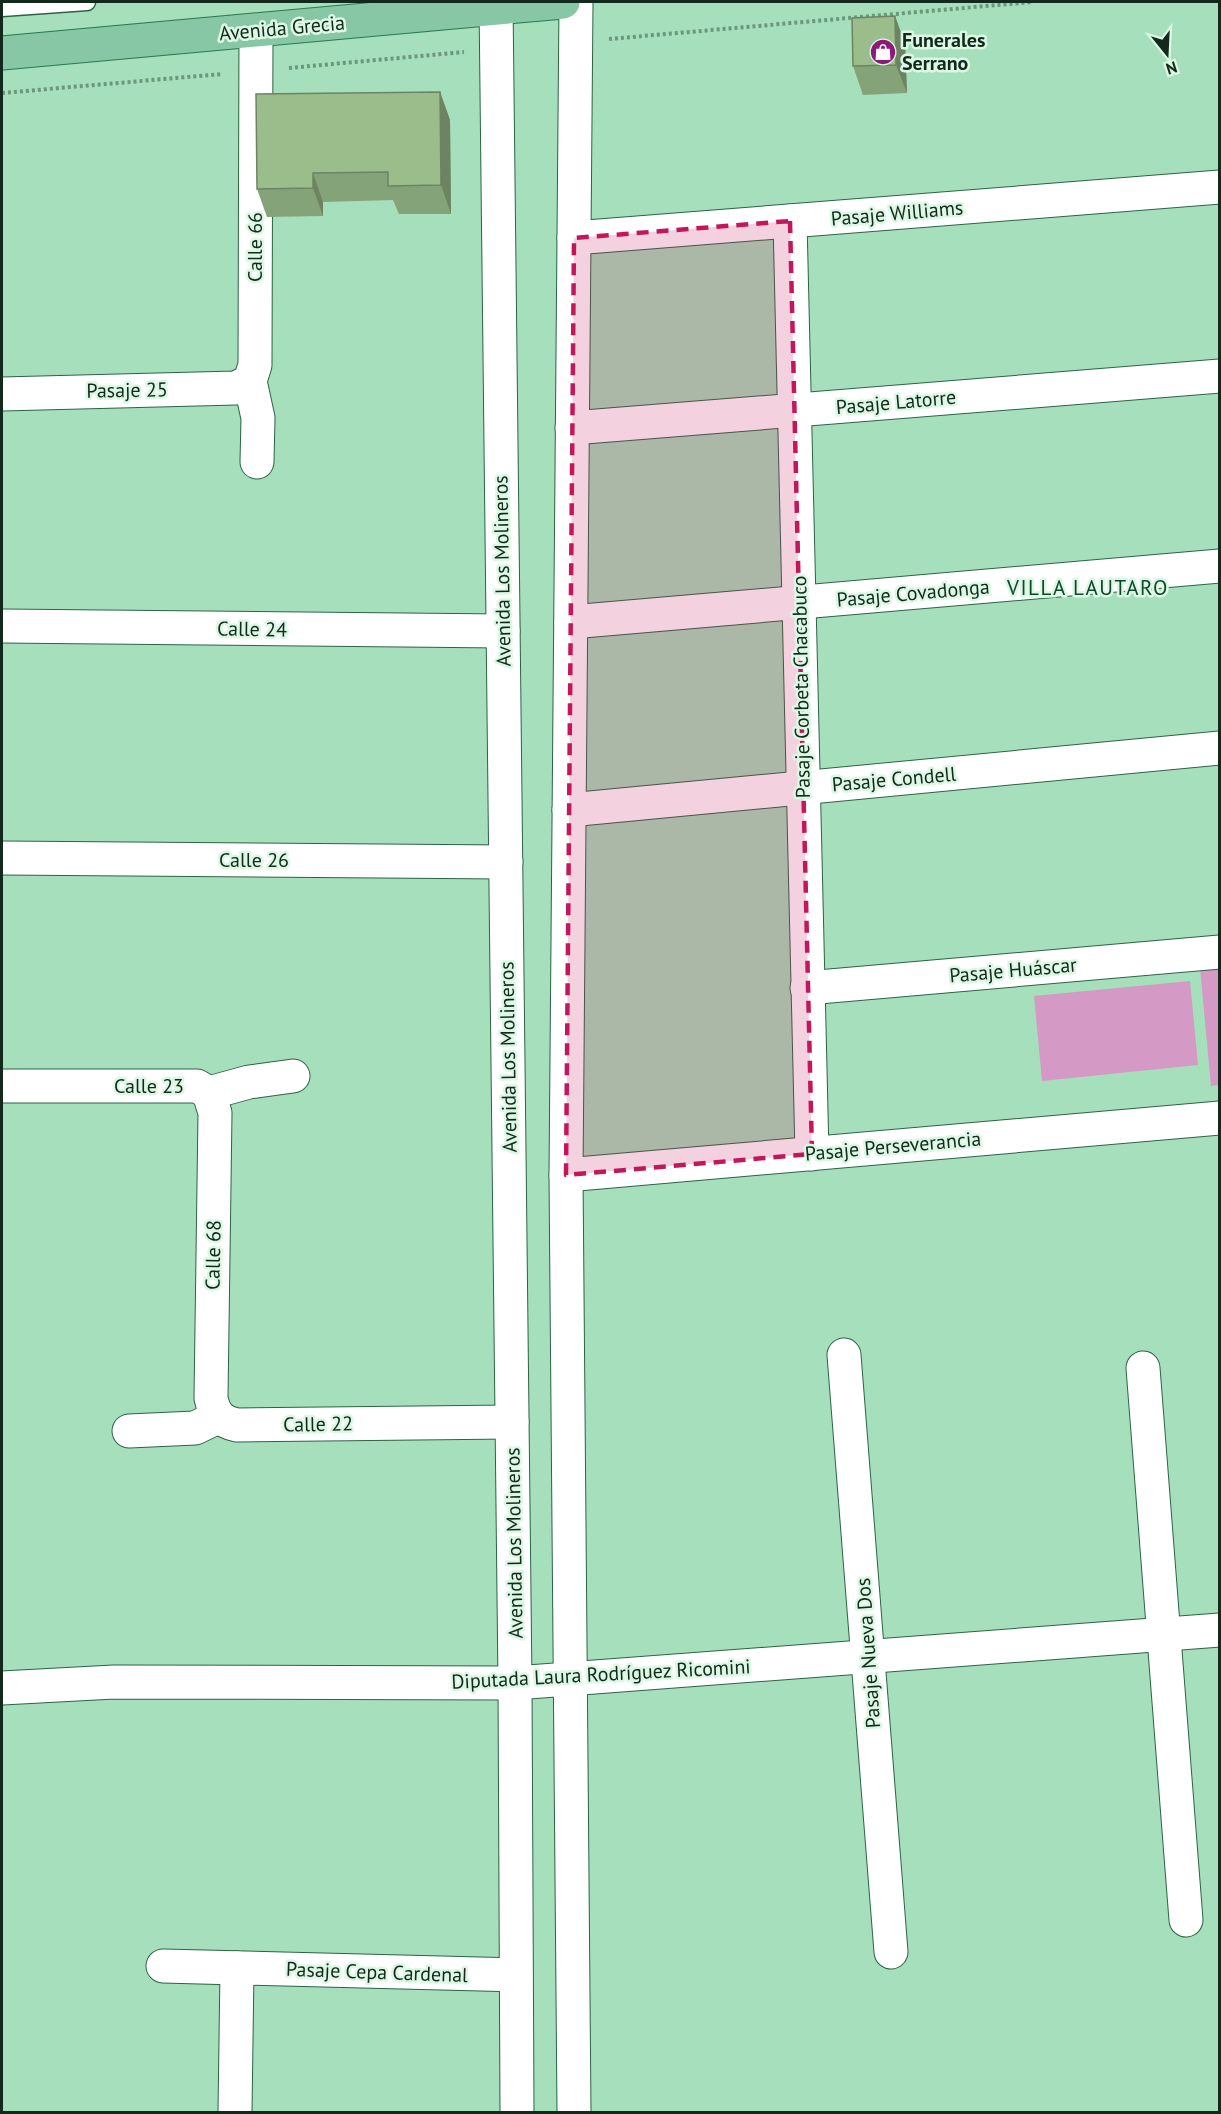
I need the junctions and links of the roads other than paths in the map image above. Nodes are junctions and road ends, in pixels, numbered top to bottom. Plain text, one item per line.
1 (87, 2) edge
2 (563, 2) edge
3 (576, 2) edge
4 (496, 5) edge
5 (2, 8) edge
6 (256, 31) junction
7 (2, 53) edge
8 (1220, 187) edge
9 (790, 221) junction
10 (574, 238) junction
11 (1220, 376) edge
12 (250, 381) junction
13 (2, 394) edge
14 (794, 410) junction
15 (572, 428) junction
16 (257, 462) dead end
17 (1220, 566) edge
18 (799, 603) junction
19 (571, 622) junction
20 (2, 626) edge
21 (503, 631) junction
22 (1220, 748) edge
23 (803, 788) junction
24 (569, 810) junction
25 (2, 858) edge
26 (506, 862) junction
27 (1220, 952) edge
28 (807, 988) junction
29 (293, 1076) dead end
30 (2, 1086) edge
31 (210, 1093) junction
32 (1220, 1118) edge
33 (812, 1154) junction
34 (566, 1175) junction
35 (844, 1355) dead end
36 (1143, 1368) dead end
37 (218, 1417) junction
38 (512, 1422) junction
39 (129, 1431) dead end
40 (1220, 1630) edge
41 (1163, 1635) junction
42 (868, 1658) junction
43 (571, 1679) junction
44 (515, 1683) junction
45 (2, 1688) edge
46 (1186, 1920) dead end
47 (891, 1952) dead end
48 (163, 1966) dead end
49 (237, 1968) junction
50 (516, 1976) junction
51 (235, 2112) edge
52 (517, 2112) edge
53 (574, 2112) edge

1 - 5 lane
2 - 4 main road, Avenida Grecia
3 - 10 street
4 - 6 main road, Avenida Grecia
4 - 21 street, Avenida Los Molineros
6 - 7 main road, Avenida Grecia
6 - 12 street, Calle 66
8 - 9 street, Pasaje Williams
9 - 10 street, Pasaje Williams
9 - 14 street, Pasaje Corbeta Chacabuco
10 - 15 street
11 - 14 street, Pasaje Latorre
12 - 13 street, Pasaje 25
12 - 16 street, Calle 66
14 - 15 street, Pasaje Latorre
14 - 18 street, Pasaje Corbeta Chacabuco
15 - 19 street
17 - 18 street, Pasaje Covadonga
18 - 19 street, Pasaje Covadonga
18 - 23 street, Pasaje Corbeta Chacabuco
19 - 24 street
20 - 21 street, Calle 24
21 - 26 street, Avenida Los Molineros
22 - 23 street, Pasaje Condell
23 - 24 street, Pasaje Condell
23 - 28 street, Pasaje Corbeta Chacabuco
24 - 34 street
25 - 26 street, Calle 26
26 - 38 street, Avenida Los Molineros
27 - 28 street, Pasaje Huáscar
28 - 33 street, Pasaje Corbeta Chacabuco
29 - 31 street, Calle 23
30 - 31 street, Calle 23
31 - 37 street, Calle 68
32 - 33 street, Pasaje Perseverancia
33 - 34 street, Pasaje Perseverancia
34 - 43 street
35 - 42 street, Pasaje Nueva Dos
36 - 41 street
37 - 38 street, Calle 22
37 - 39 street
38 - 44 street, Avenida Los Molineros
40 - 41 street, Diputada Laura Rodríguez Ricomini
41 - 42 street, Diputada Laura Rodríguez Ricomini
41 - 46 street
42 - 43 street, Diputada Laura Rodríguez Ricomini
42 - 47 street, Pasaje Nueva Dos
43 - 44 street, Diputada Laura Rodríguez Ricomini
43 - 53 street
44 - 45 street, Diputada Laura Rodríguez Ricomini
44 - 50 street, Avenida Los Molineros
48 - 49 street, Pasaje Cepa Cardenal
49 - 50 street, Pasaje Cepa Cardenal
49 - 51 street
50 - 52 street, Avenida Los Molineros

